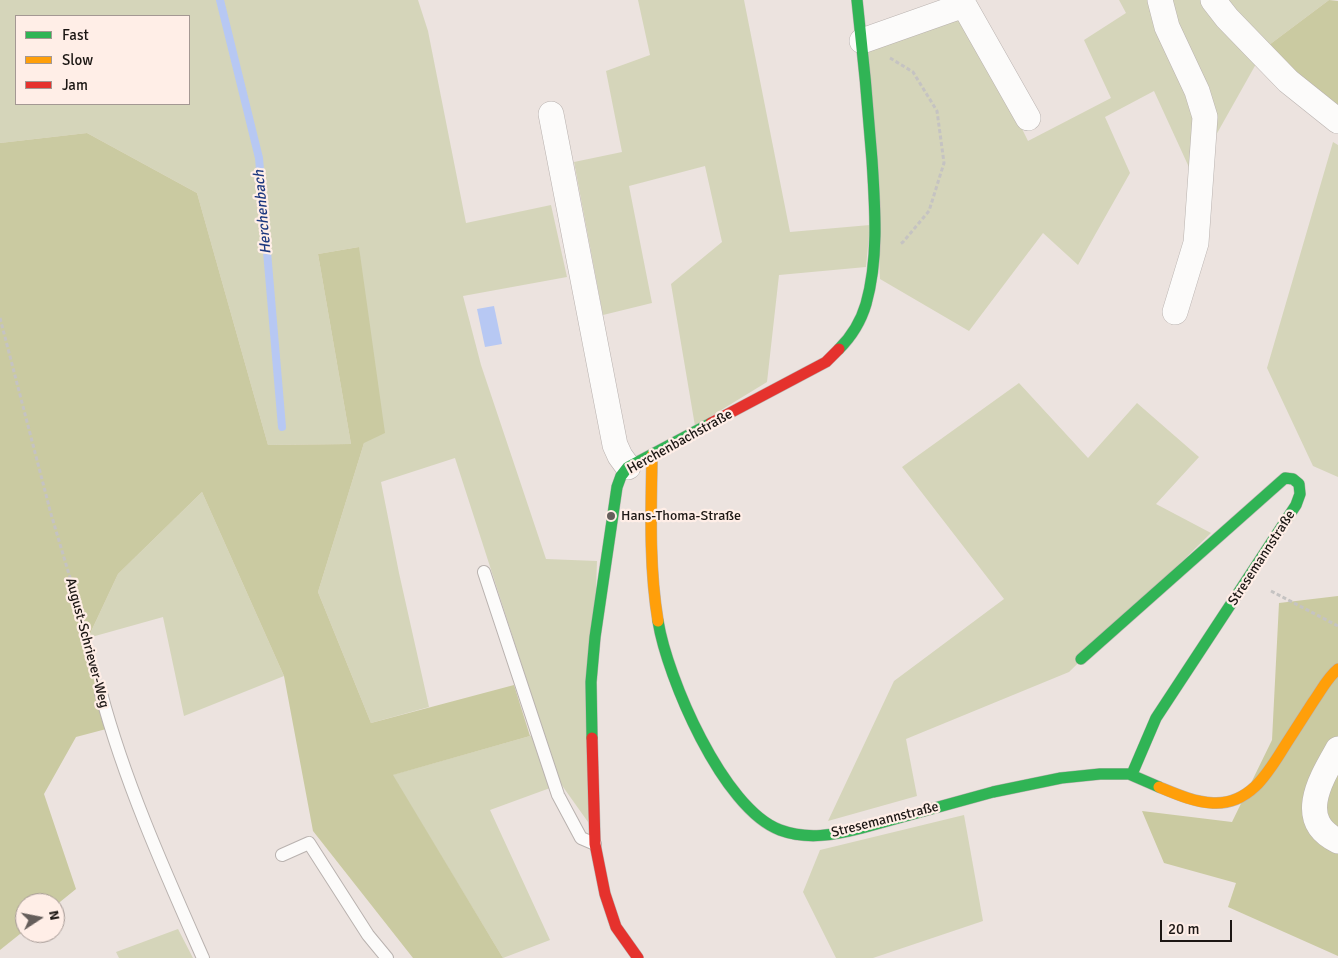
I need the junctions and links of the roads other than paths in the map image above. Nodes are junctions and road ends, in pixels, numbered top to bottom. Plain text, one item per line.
1 (857, 0) edge
2 (1160, 0) edge
3 (1213, 0) edge
4 (862, 41) junction
5 (551, 114) dead end
6 (1028, 118) dead end
7 (1338, 121) edge
8 (1175, 312) dead end
9 (652, 456) junction
10 (628, 467) junction
11 (484, 572) dead end
12 (1081, 659) dead end
13 (1338, 669) edge
14 (101, 693) road end
15 (1338, 748) edge
16 (1132, 774) junction
17 (1338, 841) edge
18 (595, 844) junction
19 (282, 855) dead end
20 (203, 958) edge
21 (387, 958) edge
22 (638, 958) edge

1 - 4 street, Herchenbachstraße
2 - 8 street
3 - 7 street
4 - 6 street
4 - 9 street, Herchenbachstraße
5 - 10 street
9 - 10 street, Herchenbachstraße
9 - 16 street, Stresemannstraße
10 - 18 street, Herchenbachstraße
11 - 18 lane
12 - 16 street, Stresemannstraße
13 - 16 street, Stresemannstraße
14 - 20 lane, August-Schriever-Weg
15 - 17 street
18 - 22 street, Herchenbachstraße
19 - 21 lane

